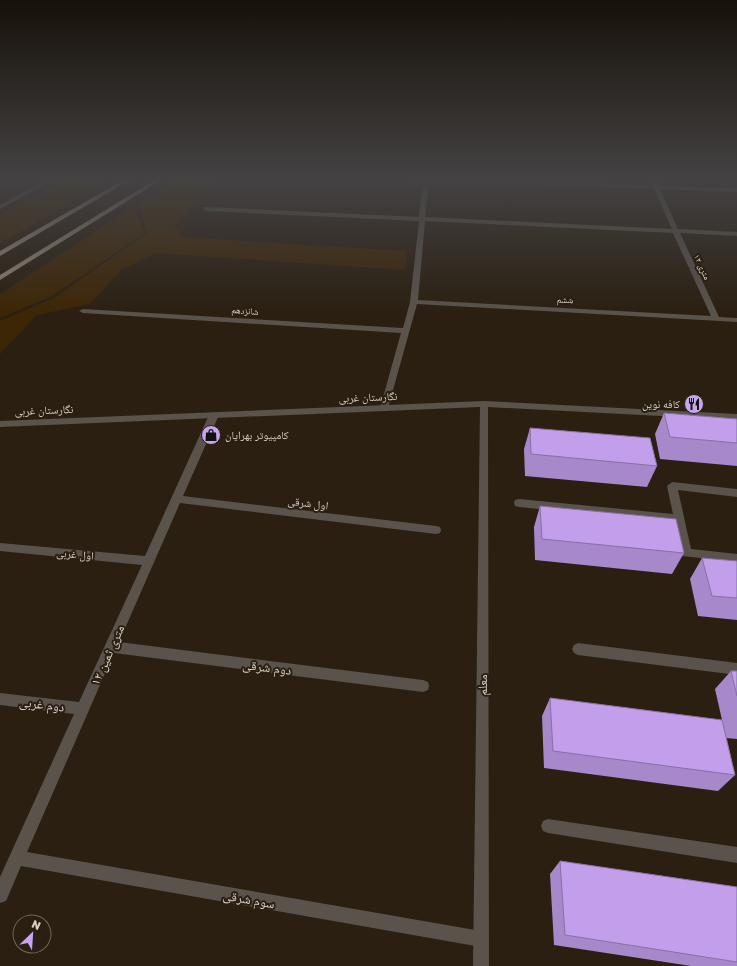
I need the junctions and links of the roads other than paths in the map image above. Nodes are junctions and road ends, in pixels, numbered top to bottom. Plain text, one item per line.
1 (51, 224) edge
2 (87, 224) edge
3 (422, 224) edge
4 (516, 224) edge
5 (673, 224) edge
6 (676, 231) junction
7 (737, 234) edge
8 (0, 254) edge
9 (0, 278) edge
10 (414, 302) junction
11 (83, 311) dead end
12 (716, 319) junction
13 (737, 320) edge
14 (406, 331) junction
15 (484, 404) junction
16 (384, 408) junction
17 (214, 415) junction
18 (737, 418) edge
19 (0, 424) edge
20 (737, 493) edge
21 (176, 499) junction
22 (519, 503) dead end
23 (679, 519) junction
24 (436, 530) dead end
25 (0, 547) edge
26 (737, 558) edge
27 (149, 561) junction
28 (111, 647) junction
29 (578, 649) dead end
30 (737, 669) edge
31 (423, 686) dead end
32 (0, 699) edge
33 (83, 709) junction
34 (548, 826) dead end
35 (737, 855) edge
36 (17, 858) junction
37 (0, 895) edge
38 (481, 939) junction
39 (481, 966) edge

1 - 8 main road
2 - 9 main road
3 - 10 street
4 - 6 street
5 - 6 street, ۱۲ متری
6 - 7 street
6 - 12 street, ۱۲ متری
10 - 12 street, ششم
10 - 14 street
11 - 14 street, شانزدهم
12 - 13 street, ششم
14 - 16 street
15 - 16 street, نگارستان غربی
15 - 18 street, نگارستان غربی
15 - 38 street, معلم
16 - 17 street, نگارستان غربی
17 - 19 street, نگارستان غربی
17 - 21 street, ۱۲ متری ثمین
20 - 23 street
21 - 24 street, اول شرقی
21 - 27 street, ۱۲ متری ثمین
22 - 23 street
23 - 26 street
25 - 27 street, اول غربی
27 - 28 street, ۱۲ متری ثمین
28 - 31 street, دوم شرقی
28 - 33 street, ۱۲ متری ثمین
29 - 30 street
32 - 33 street, دوم غربی
33 - 36 street, ۱۲ متری ثمین
34 - 35 street
36 - 37 street, ۱۲ متری ثمین
36 - 38 street, سوم شرقی
38 - 39 street, معلم

